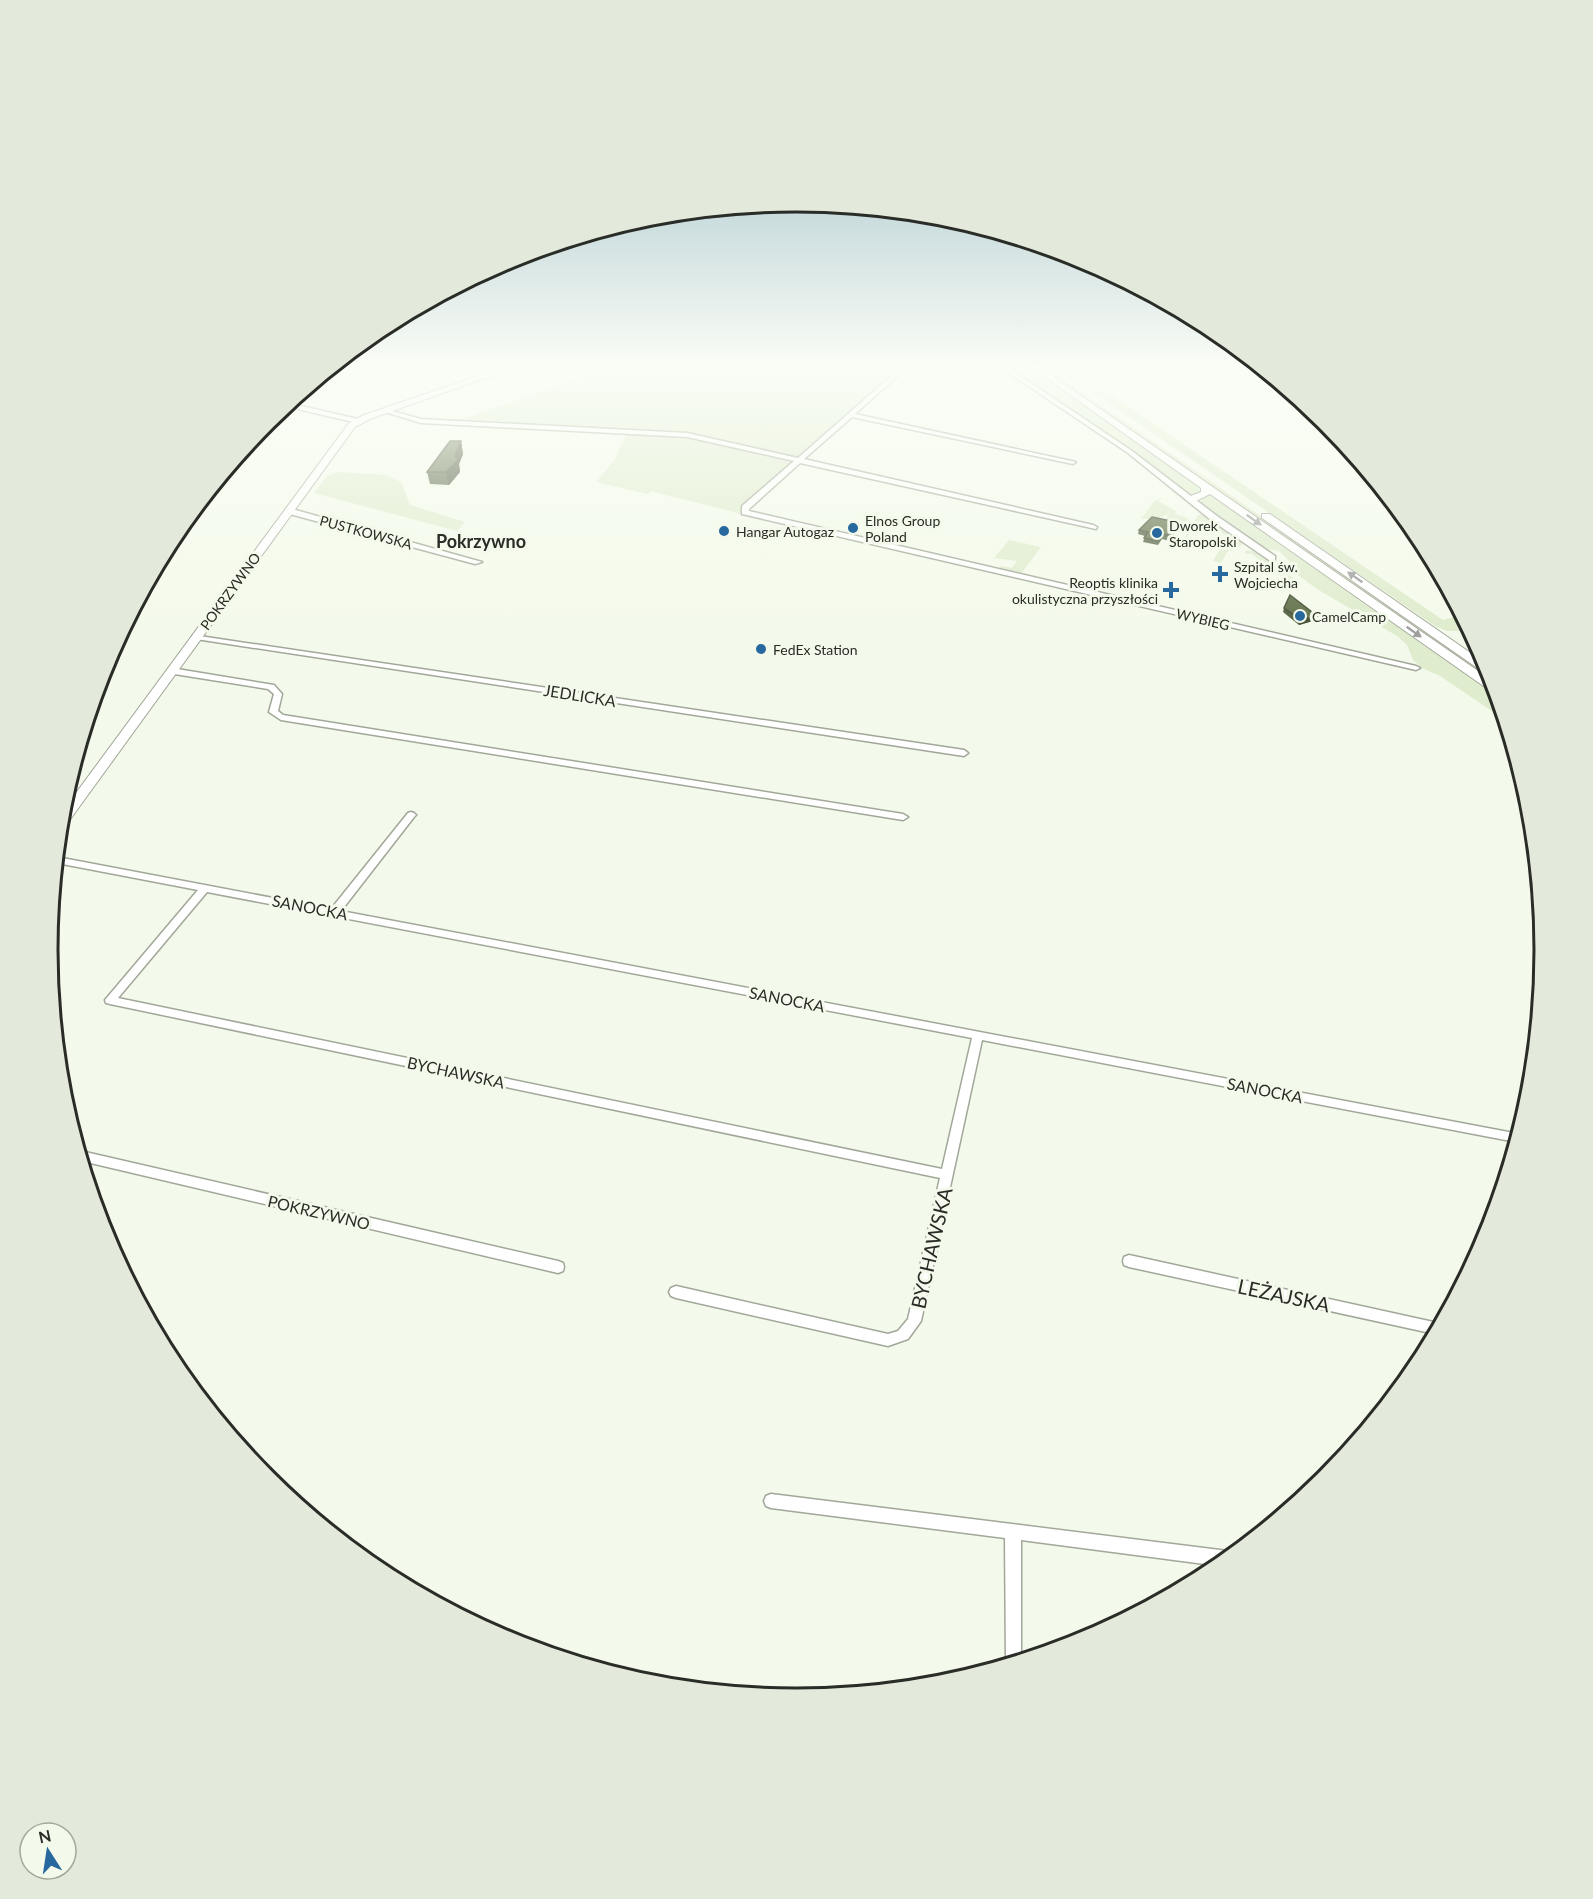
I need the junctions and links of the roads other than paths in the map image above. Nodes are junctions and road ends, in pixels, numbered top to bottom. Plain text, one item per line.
1 (334, 452) edge
2 (762, 452) edge
3 (809, 452) edge
4 (1024, 452) edge
5 (1129, 452) edge
6 (1155, 452) edge
7 (1172, 452) edge
8 (800, 460) junction
9 (1073, 462) dead end
10 (1206, 487) junction
11 (1192, 499) junction
12 (289, 510) junction
13 (1093, 527) dead end
14 (1272, 558) dead end
15 (478, 562) dead end
16 (196, 637) junction
17 (1475, 661) edge
18 (1416, 668) dead end
19 (171, 670) junction
20 (1483, 680) edge
21 (964, 753) dead end
22 (73, 805) edge
23 (411, 815) dead end
24 (903, 817) dead end
25 (64, 861) edge
26 (206, 887) junction
27 (334, 912) junction
28 (978, 1035) junction
29 (1510, 1136) edge
30 (89, 1158) edge
31 (947, 1175) junction
32 (1129, 1261) dead end
33 (558, 1268) dead end
34 (676, 1292) dead end
35 (1431, 1327) edge
36 (771, 1501) dead end
37 (1012, 1532) junction
38 (1215, 1557) edge
39 (1013, 1654) edge

1 - 12 main road, POKRZYWNO
2 - 8 street
3 - 8 street
4 - 9 street
5 - 11 street
6 - 10 main road
17 -> 7 main road
8 - 13 street
8 - 18 street, WYBIEG
10 - 11 main road
10 -> 20 main road
11 - 14 street
12 - 15 street, PUSTKOWSKA
12 - 16 main road, POKRZYWNO
16 - 19 main road, POKRZYWNO
16 - 21 street, JEDLICKA
19 - 22 main road, POKRZYWNO
19 - 24 street
23 - 27 street
25 - 26 street, SANOCKA
26 - 27 street, SANOCKA
26 - 31 street, BYCHAWSKA
27 - 28 street, SANOCKA
28 - 29 street, SANOCKA
28 - 31 street, BYCHAWSKA
30 - 33 street, POKRZYWNO
31 - 34 street, BYCHAWSKA
32 - 35 street, LEŻAJSKA
36 - 37 street
37 - 38 street
37 - 39 street

